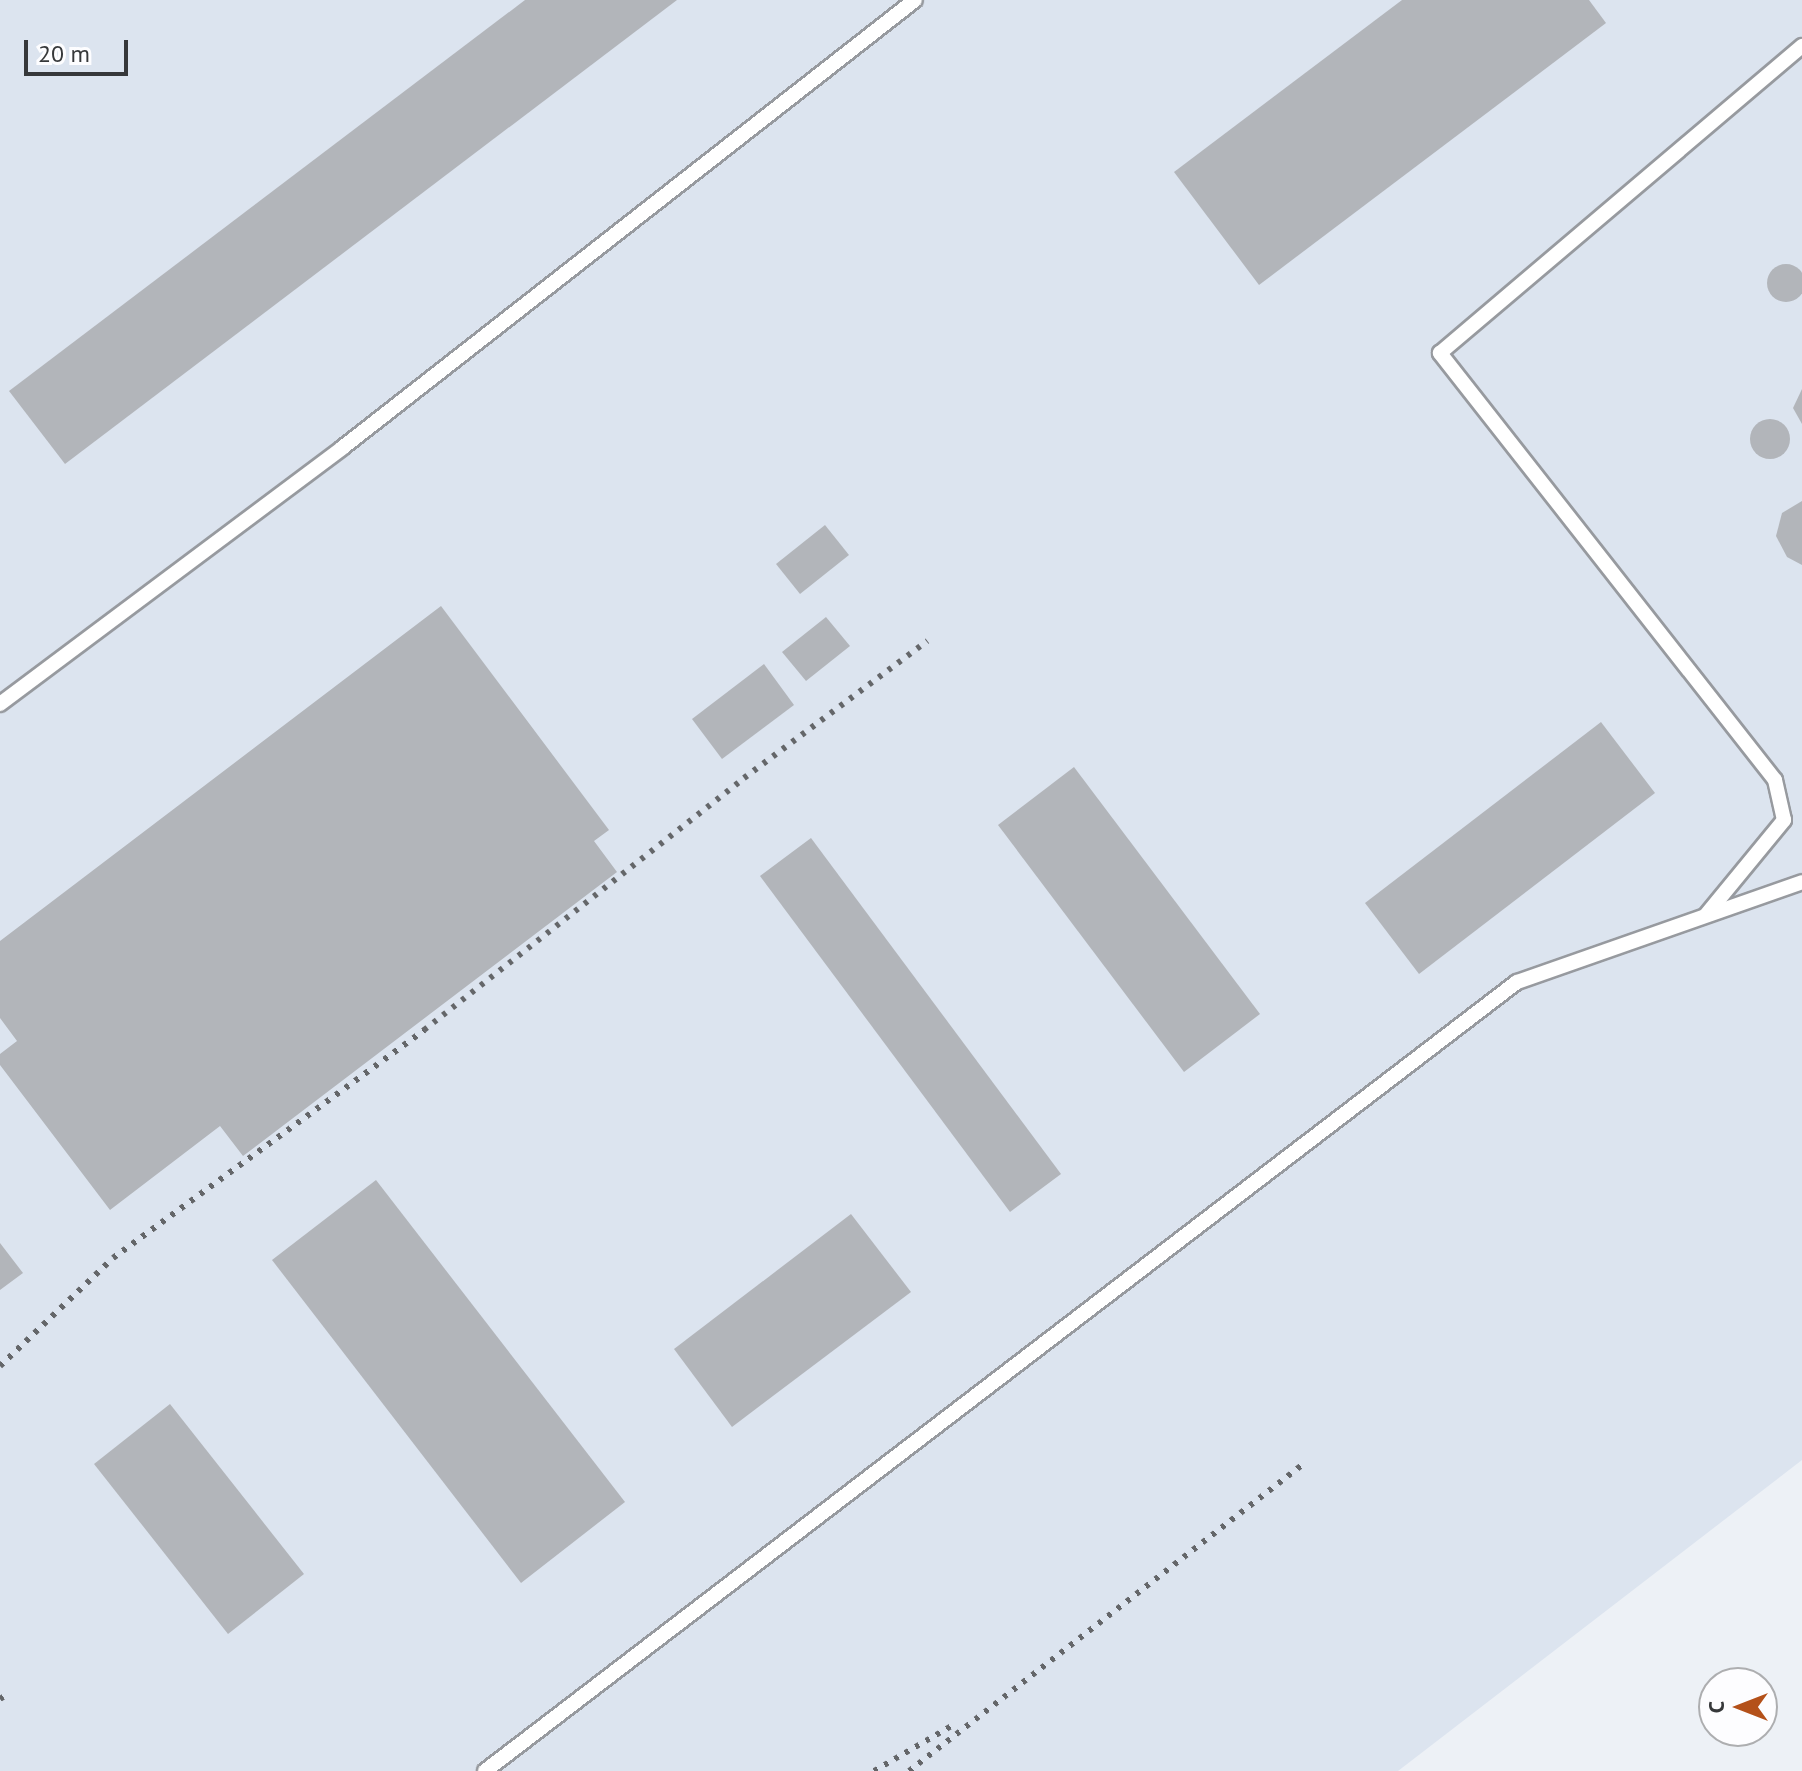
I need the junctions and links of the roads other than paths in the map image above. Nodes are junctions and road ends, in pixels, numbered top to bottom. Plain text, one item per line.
1 (915, 0) edge
2 (1802, 46) edge
3 (0, 704) edge
4 (1802, 882) edge
5 (1706, 915) junction
6 (485, 1771) edge

1 - 3 lane
2 - 5 lane
4 - 5 lane
5 - 6 lane

